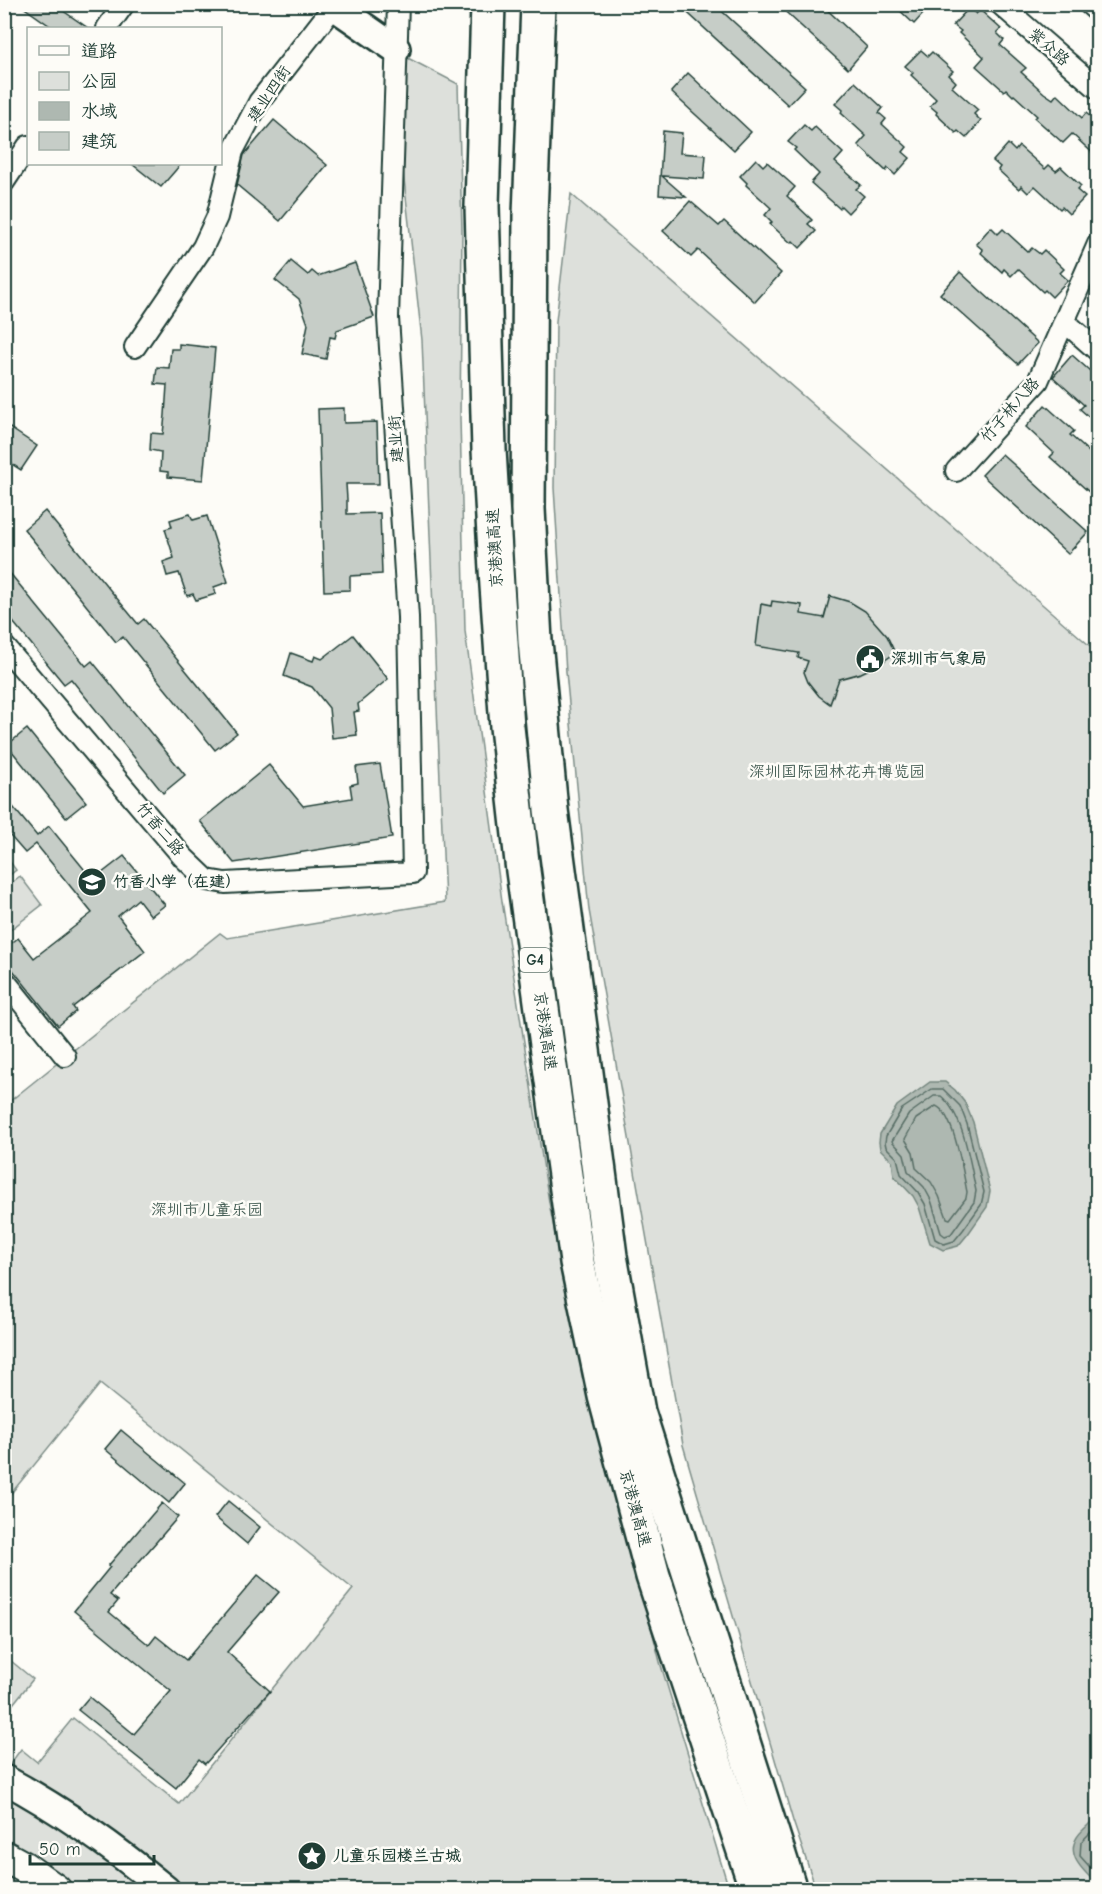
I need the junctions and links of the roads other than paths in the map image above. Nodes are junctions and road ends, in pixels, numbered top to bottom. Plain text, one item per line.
1 (124, 4) edge
2 (398, 4) edge
3 (488, 4) edge
4 (538, 4) edge
5 (548, 4) edge
6 (1000, 4) edge
7 (1089, 4) edge
8 (333, 5) edge
9 (1098, 12) edge
10 (108, 27) edge
11 (396, 49) junction
12 (1098, 89) edge
13 (533, 92) junction
14 (27, 148) edge
15 (4, 182) edge
16 (1098, 243) edge
17 (1098, 278) edge
18 (1079, 286) junction
19 (1064, 321) junction
20 (135, 347) dead end
21 (1098, 351) edge
22 (956, 471) dead end
23 (4, 646) edge
24 (413, 873) joint
25 (4, 981) edge
26 (65, 1056) dead end
27 (4, 1779) edge
28 (4, 1856) edge
29 (56, 1890) edge
30 (166, 1890) edge
31 (757, 1890) edge
32 (790, 1890) edge

1 - 10 street
2 - 11 street, 建业街
3 - 31 highway, 京港澳高速 / G4
4 - 13 highway, 京港澳高速 / G4
5 - 13 highway
6 - 12 street, 紫众路
7 - 9 street
8 - 11 main road
8 - 20 street, 建业四街
11 - 24 street, 建业街
13 - 32 highway, 京港澳高速 / G4
14 - 15 street
16 - 18 street, 竹子林八路
17 - 18 street
18 - 19 street, 竹子林八路
19 - 21 street
19 - 22 street, 竹子林八路
23 - 24 street, 竹香二路
25 - 26 street
27 - 30 main road
28 - 29 main road

